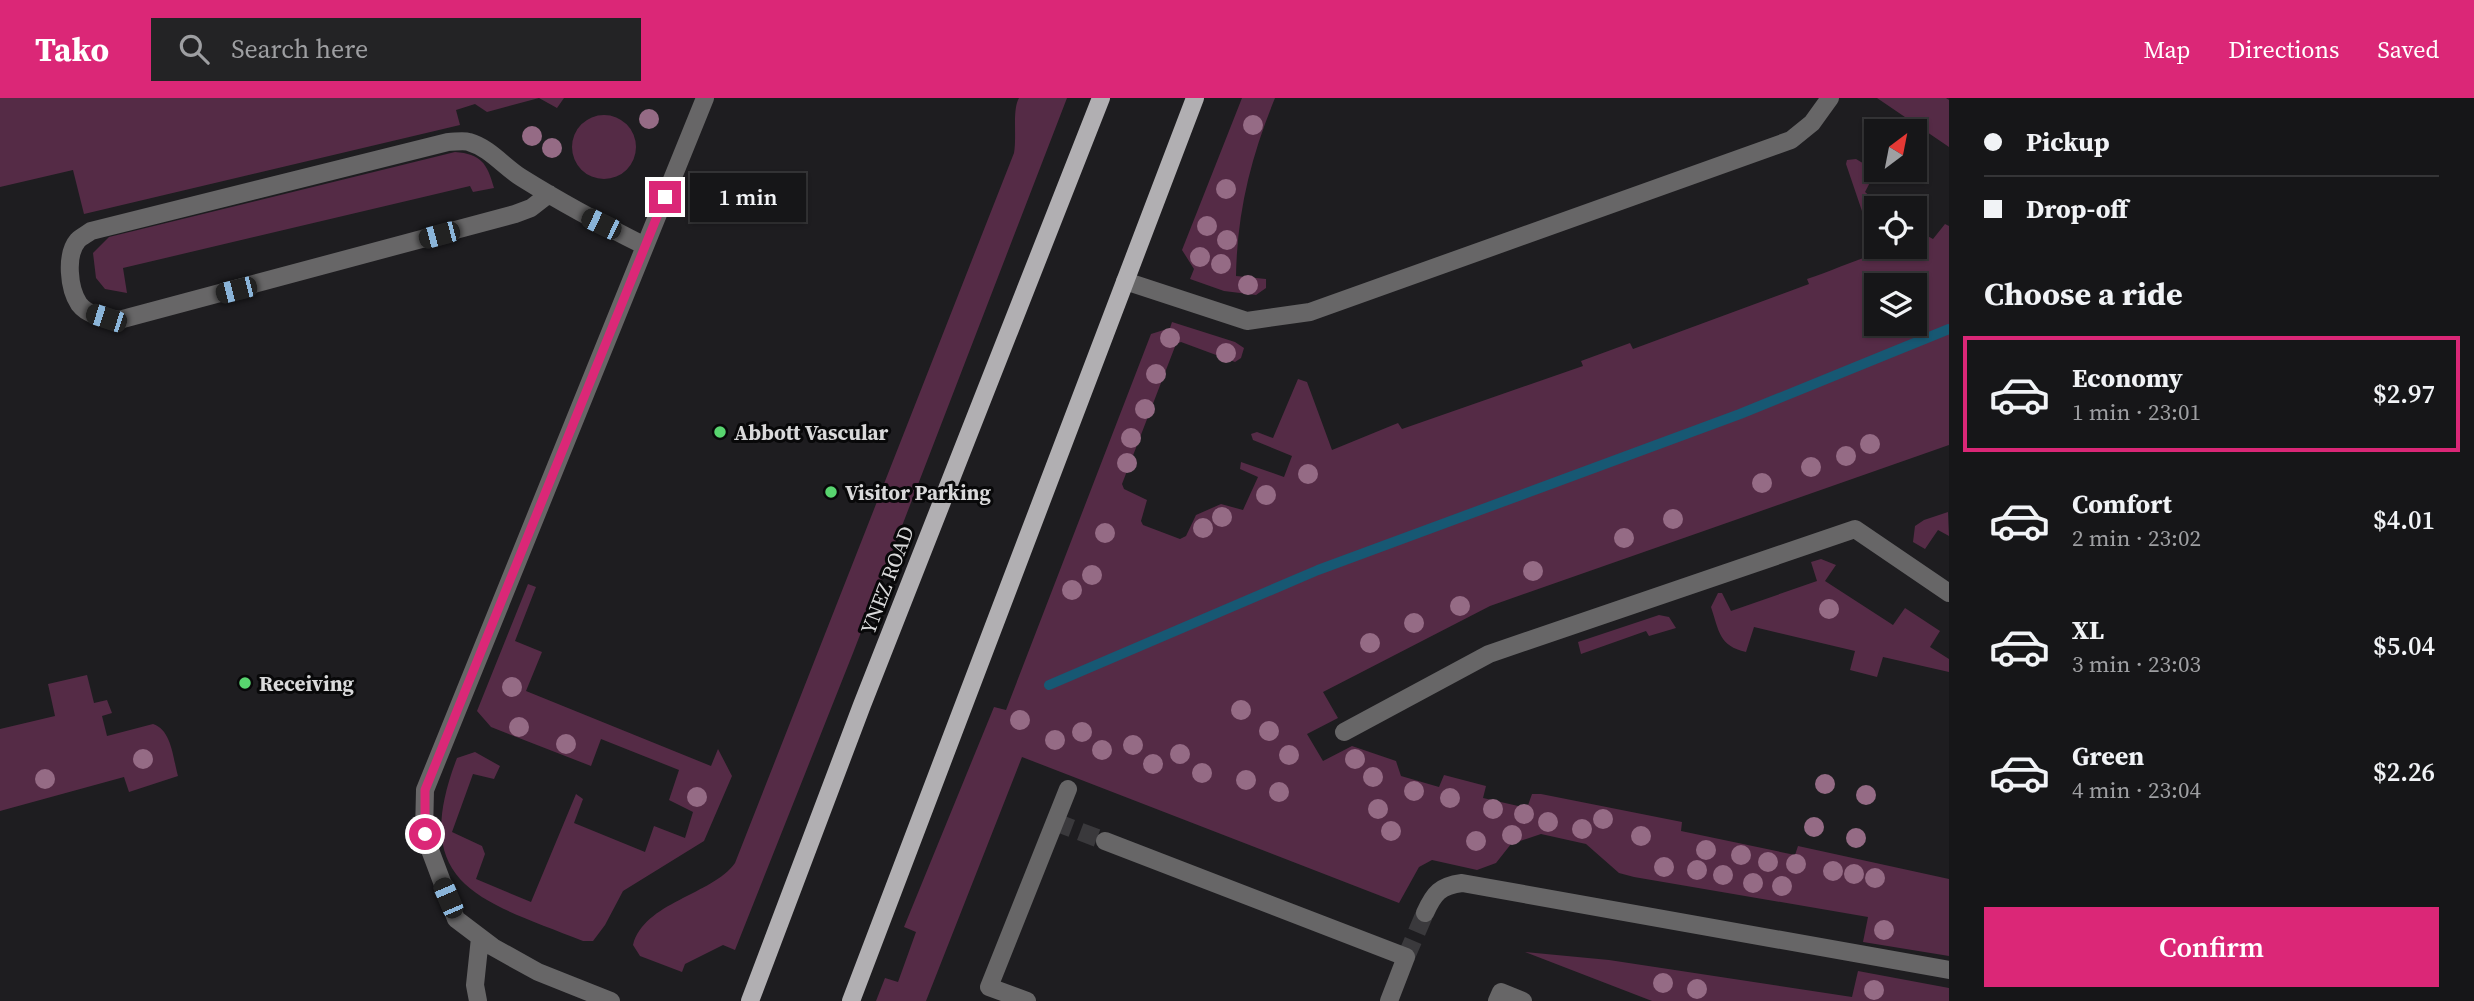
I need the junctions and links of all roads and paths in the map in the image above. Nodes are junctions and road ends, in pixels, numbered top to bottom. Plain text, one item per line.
1 (705, 98) edge
2 (1101, 98) edge
3 (1195, 98) edge
4 (1830, 98) edge
5 (549, 194) junction
6 (645, 246) junction
7 (1125, 281) junction
8 (1949, 593) edge
9 (1344, 732) dead end
10 (1068, 789) dead end
11 (1105, 841) tunnel mouth
12 (1425, 913) tunnel mouth
13 (480, 938) junction
14 (1949, 970) edge
15 (478, 1001) edge
16 (611, 1001) edge
17 (750, 1001) edge
18 (851, 1001) edge
19 (1027, 1001) edge
20 (1389, 1001) edge
21 (1497, 1001) edge
22 (1523, 1001) edge

1 - 6 lane
2 - 17 main road, YNEZ ROAD
3 - 7 main road
4 - 7 lane
5 - 5 lane
5 - 6 lane
6 - 13 lane
7 - 18 main road
8 - 9 lane
10 - 19 lane
11 - 20 lane
12 - 14 lane
13 - 15 lane
13 - 16 lane
21 - 22 lane

